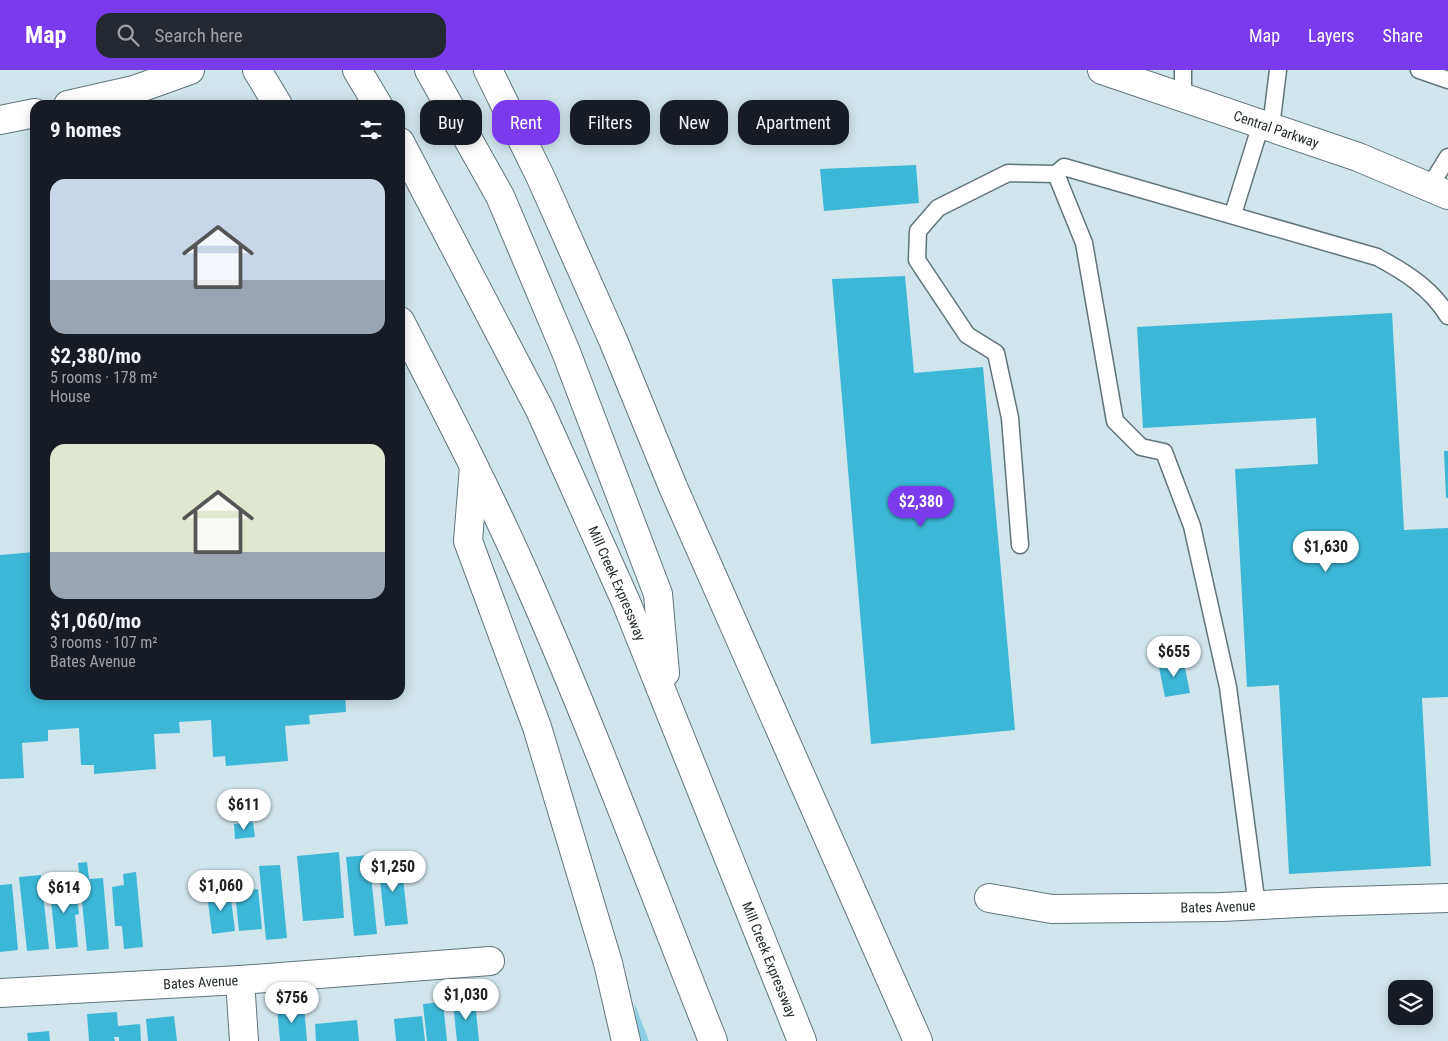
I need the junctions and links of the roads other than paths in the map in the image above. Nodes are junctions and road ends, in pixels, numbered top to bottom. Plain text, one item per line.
1 (190, 70) edge
2 (258, 70) edge
3 (357, 70) edge
4 (429, 70) edge
5 (488, 70) edge
6 (1183, 70) edge
7 (1278, 70) edge
8 (1420, 70) edge
9 (1114, 72) edge
10 (1448, 80) edge
11 (1183, 97) junction
12 (90, 100) edge
13 (275, 100) edge
14 (375, 100) edge
15 (30, 114) edge
16 (0, 120) edge
17 (1266, 125) junction
18 (405, 152) edge
19 (1448, 156) edge
20 (1056, 174) junction
21 (1439, 190) edge
22 (1232, 214) junction
23 (1448, 316) edge
24 (405, 331) edge
25 (474, 465) junction
26 (1020, 545) dead end
27 (667, 700) junction
28 (989, 898) dead end
29 (1448, 898) edge
30 (1257, 906) junction
31 (490, 961) dead end
32 (240, 980) junction
33 (0, 993) edge
34 (244, 1041) edge
35 (626, 1041) edge
36 (713, 1041) edge
37 (802, 1041) edge
38 (918, 1041) edge

1 - 12 main road
2 - 13 main road
3 - 14 main road
4 - 27 main road
5 - 38 main road
6 - 11 lane
7 - 17 lane
8 - 10 lane
9 - 11 main road, Central Parkway
11 - 17 main road, Central Parkway
15 - 16 main road
17 - 21 main road, Central Parkway
17 - 22 lane
18 - 27 main road, Mill Creek Expressway
19 - 21 lane
20 - 22 lane
20 - 26 lane
20 - 30 lane
22 - 23 lane
24 - 25 main road
25 - 35 main road
25 - 36 main road
27 - 37 main road, Mill Creek Expressway
28 - 30 main road, Bates Avenue
29 - 30 main road, Bates Avenue
31 - 32 main road, Bates Avenue
32 - 33 main road, Bates Avenue
32 - 34 main road

